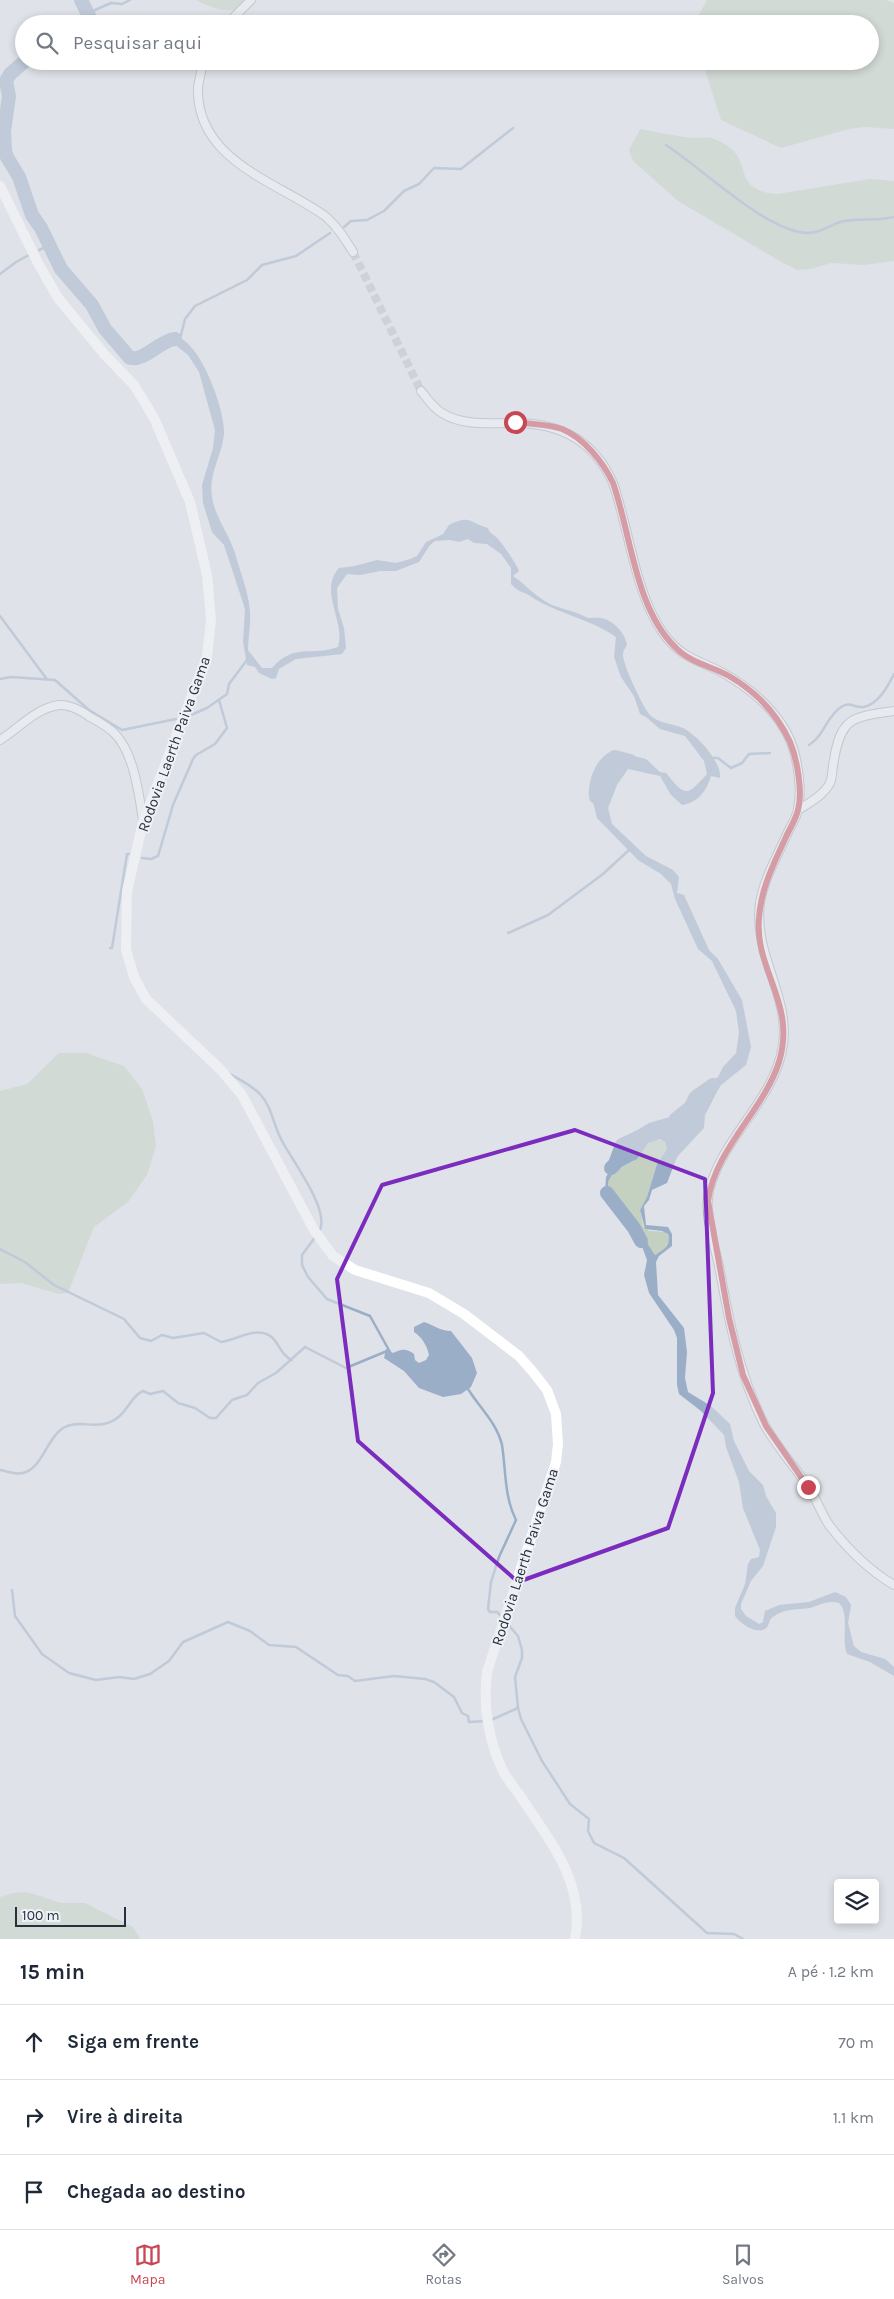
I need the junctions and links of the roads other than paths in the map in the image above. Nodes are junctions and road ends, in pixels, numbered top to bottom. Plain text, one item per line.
1 (251, 0) edge
2 (236, 15) edge
3 (201, 70) edge
4 (0, 186) edge
5 (353, 252) tunnel mouth
6 (420, 391) tunnel mouth
7 (894, 711) edge
8 (0, 740) edge
9 (798, 810) junction
10 (144, 822) junction
11 (894, 1585) edge
12 (575, 1939) edge

1 - 2 street
3 - 5 street
4 - 10 main road, Rodovia Laerth Paiva Gama
6 - 9 street
7 - 9 street
8 - 10 street
9 - 11 street
10 - 12 main road, Rodovia Laerth Paiva Gama

